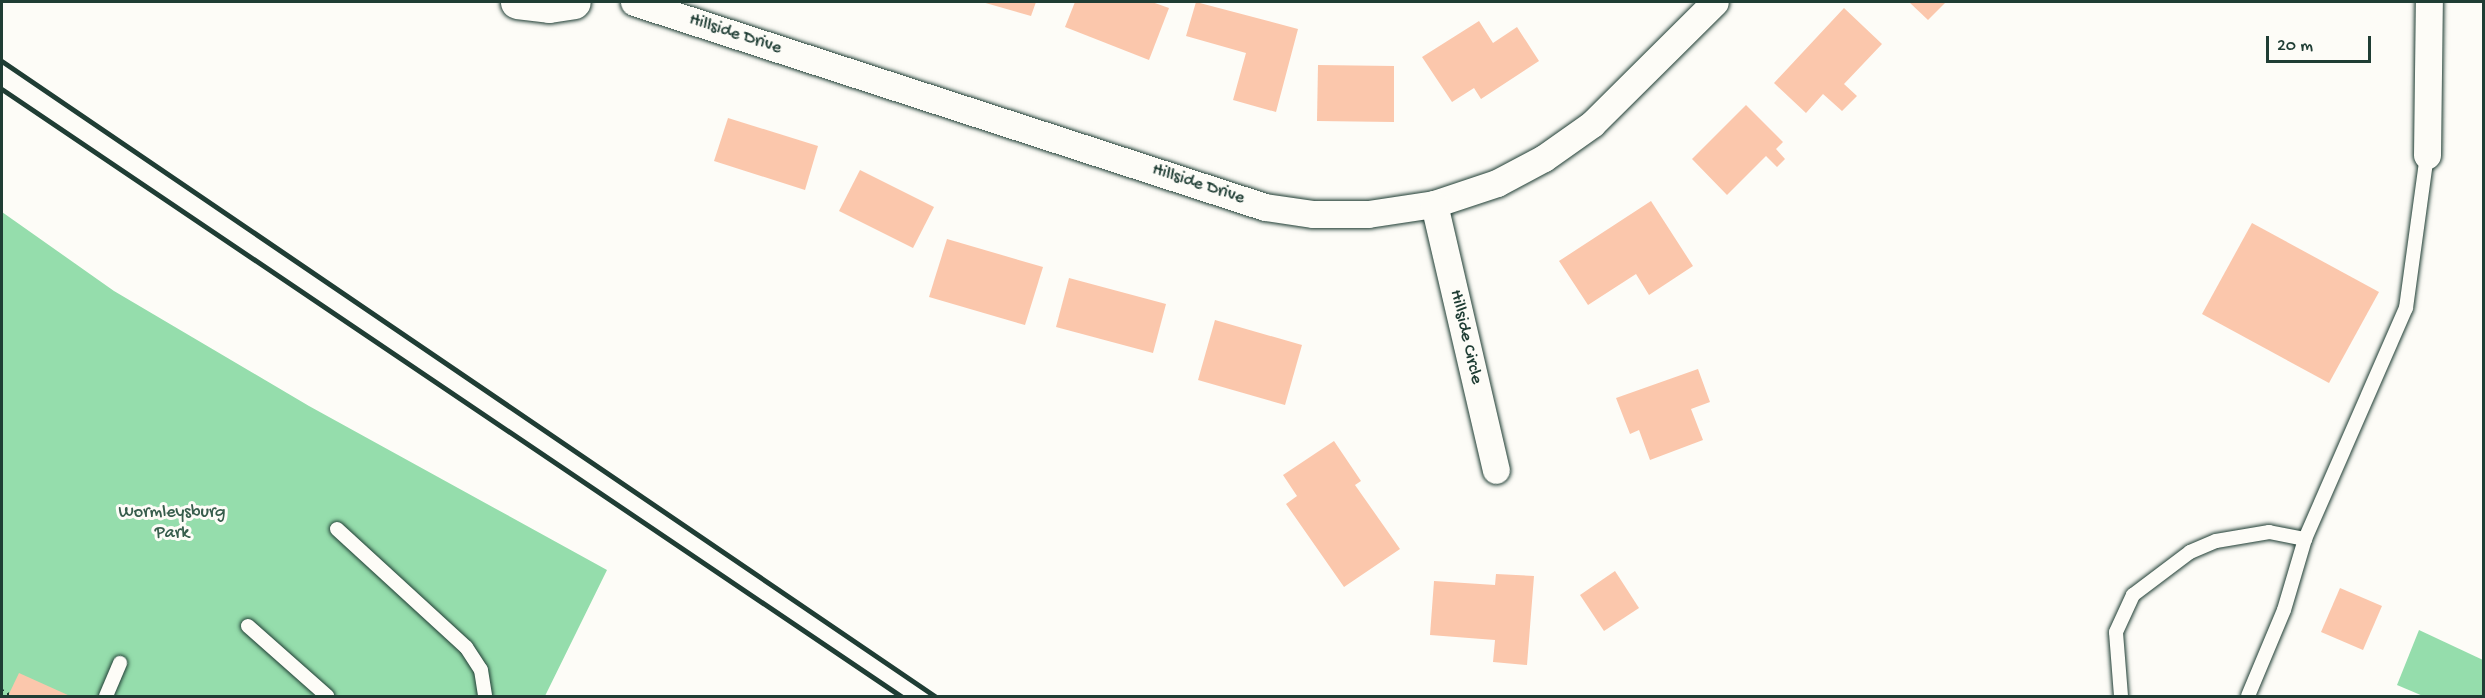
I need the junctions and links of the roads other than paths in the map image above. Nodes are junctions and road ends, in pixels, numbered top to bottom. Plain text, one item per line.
1 (517, 2) edge
2 (574, 2) edge
3 (634, 2) edge
4 (1715, 2) edge
5 (2429, 2) edge
6 (2427, 155) joint
7 (1434, 204) junction
8 (1496, 470) dead end
9 (337, 529) dead end
10 (2305, 539) junction
11 (248, 626) dead end
12 (120, 663) dead end
13 (106, 696) edge
14 (327, 696) edge
15 (485, 696) edge
16 (2121, 696) edge
17 (2248, 696) edge

1 - 2 street
3 - 7 street, Hillside Drive
4 - 7 street, Hillside Drive
5 - 6 street
6 - 10 lane
7 - 8 street, Hillside Circle
9 - 15 lane
10 - 16 lane
10 - 17 lane
11 - 14 lane
12 - 13 lane

